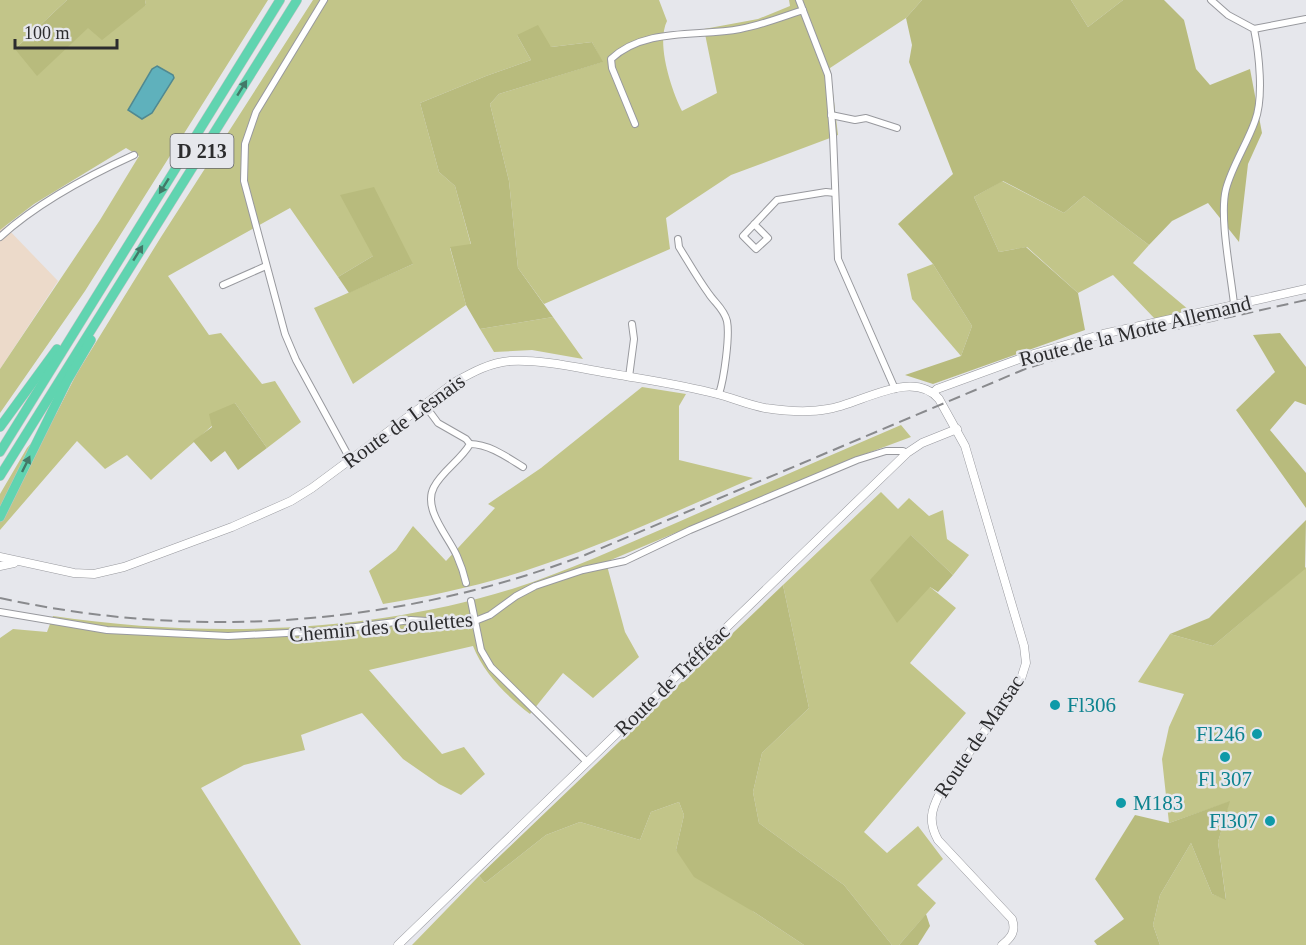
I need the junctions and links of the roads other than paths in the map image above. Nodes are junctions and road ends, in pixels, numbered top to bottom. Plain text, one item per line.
1 (280, 0) edge
2 (297, 0) edge
3 (324, 0) edge
4 (799, 0) edge
5 (1211, 0) edge
6 (803, 10) junction
7 (1306, 19) edge
8 (1254, 29) junction
9 (831, 116) junction
10 (635, 124) dead end
11 (897, 128) dead end
12 (134, 155) dead end
13 (835, 193) junction
14 (754, 224) dead end
15 (0, 237) edge
16 (678, 239) dead end
17 (266, 266) junction
18 (223, 285) dead end
19 (1306, 289) edge
20 (107, 302) junction
21 (1234, 304) junction
22 (632, 324) dead end
23 (70, 338) junction
24 (629, 377) junction
25 (894, 389) junction
26 (933, 393) junction
27 (719, 394) junction
28 (424, 404) junction
29 (0, 427) edge
30 (957, 429) junction
31 (470, 444) junction
32 (0, 452) edge
33 (907, 453) junction
34 (350, 459) junction
35 (523, 466) dead end
36 (0, 476) edge
37 (0, 517) edge
38 (0, 557) edge
39 (24, 563) junction
40 (0, 566) edge
41 (466, 583) dead end
42 (471, 601) dead end
43 (0, 612) edge
44 (475, 621) junction
45 (587, 762) junction
46 (398, 945) edge
47 (1002, 945) edge

1 -> 23 highway, D 213
20 -> 2 highway, D 213
3 - 17 street
4 - 6 street
5 - 8 street
6 - 9 street
6 - 10 street
7 - 8 street
8 - 21 street
9 - 11 street
9 - 13 street
12 - 15 street
13 - 14 street
13 - 25 street
16 - 27 street
17 - 18 street
17 - 34 street
19 - 21 street, Route de la Motte Allemand
20 - 36 highway, D 213
37 -> 20 highway
21 - 26 street, Route de la Motte Allemand
22 - 24 street
23 - 29 highway
23 - 32 highway, D 213
24 - 27 street, Route de Lèsnais
24 - 28 street, Route de Lèsnais
25 - 26 street, Route de Lèsnais
25 - 27 street, Route de Lèsnais
26 - 30 street
28 - 31 street
28 - 34 street, Route de Lèsnais
30 - 33 street, Route de Tréfféac
30 - 47 street, Route de Marsac
31 - 35 street
31 - 41 street
33 - 44 street, Chemin des Coulettes
33 - 45 street, Route de Tréfféac
34 - 39 street, Route de Lèsnais
38 - 39 street, Route de Lèsnais
39 - 40 street, Route de Lèsnais
42 - 44 street
43 - 44 street, Chemin des Coulettes
44 - 45 street
45 - 46 street, Route de Tréfféac

